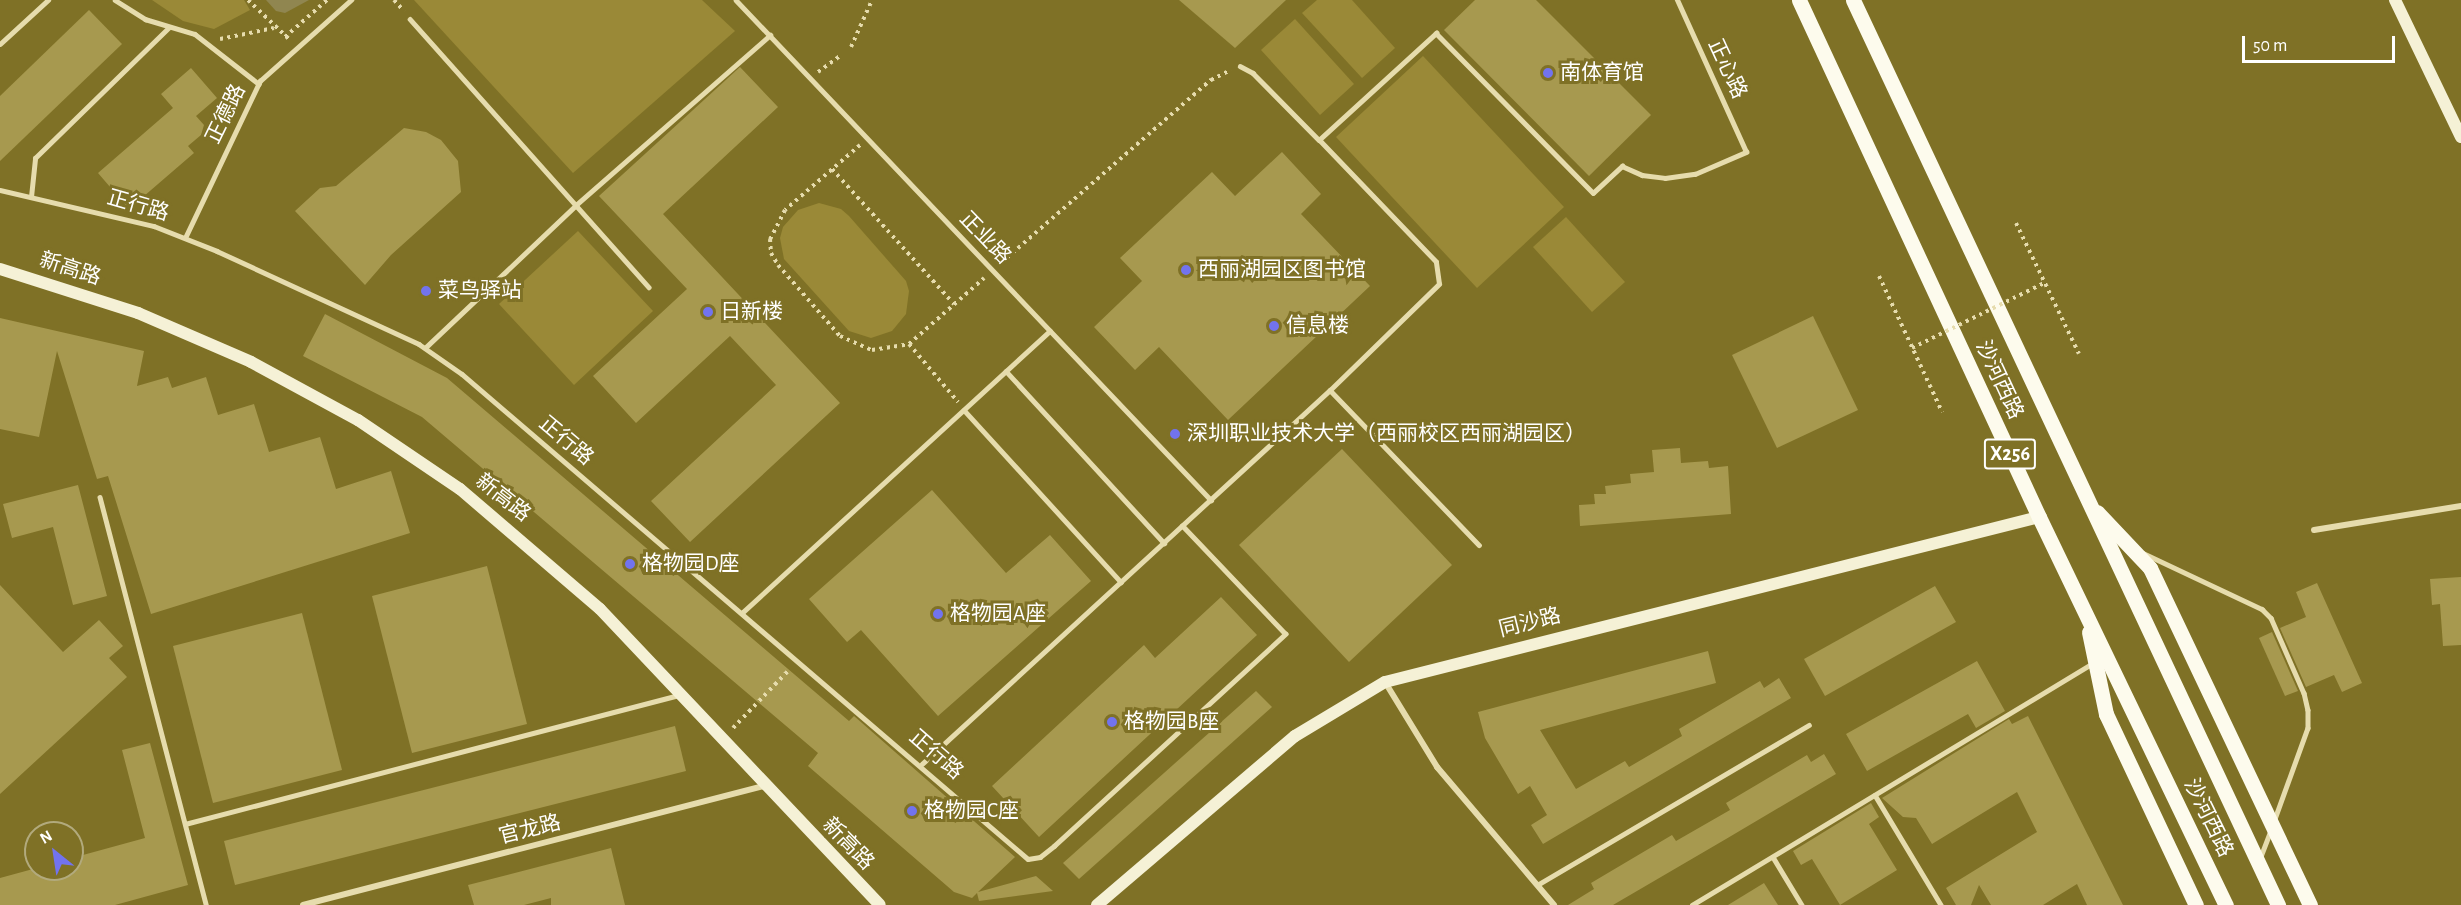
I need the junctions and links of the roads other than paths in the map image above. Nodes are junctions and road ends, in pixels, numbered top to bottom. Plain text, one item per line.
1 (48, 0) edge
2 (115, 0) edge
3 (351, 0) edge
4 (736, 0) edge
5 (1677, 0) edge
6 (1799, 0) edge
7 (1853, 0) edge
8 (2395, 0) edge
9 (410, 19) dead end
10 (168, 28) junction
11 (770, 35) junction
12 (0, 44) edge
13 (1240, 66) road end
14 (259, 84) junction
15 (2461, 137) edge
16 (1319, 140) junction
17 (0, 190) edge
18 (31, 197) junction
19 (576, 205) junction
20 (185, 238) junction
21 (0, 269) edge
22 (649, 287) dead end
23 (1050, 331) junction
24 (425, 348) junction
25 (1006, 371) junction
26 (1330, 390) junction
27 (964, 410) junction
28 (100, 497) dead end
29 (1211, 500) junction
30 (2091, 506) junction
31 (2461, 506) edge
32 (2039, 517) junction
33 (1182, 526) junction
34 (2314, 530) dead end
35 (1164, 543) junction
36 (1479, 545) dead end
37 (2136, 550) junction
38 (1121, 582) junction
39 (2084, 609) junction
40 (743, 612) junction
41 (2095, 663) junction
42 (1385, 682) junction
43 (683, 694) junction
44 (1809, 725) dead end
45 (922, 764) junction
46 (764, 786) junction
47 (1875, 795) junction
48 (185, 824) junction
49 (2272, 825) junction
50 (1773, 857) junction
51 (2258, 863) junction
52 (1539, 884) junction
53 (206, 905) edge
54 (303, 905) edge
55 (880, 905) edge
56 (1097, 905) edge
57 (1554, 905) edge
58 (1692, 905) edge
59 (1802, 905) edge
60 (1941, 905) edge
61 (2196, 905) edge
62 (2226, 905) edge
63 (2278, 905) edge
64 (2310, 905) edge

1 - 12 lane
2 - 10 lane
3 - 14 lane, 正德路
4 - 11 lane, 正业路
5 - 16 lane, 正心路
6 - 32 main road, 沙河西路 / X256
7 - 30 main road, 沙河西路 / X256
8 - 15 street
9 - 19 lane
10 - 14 lane
10 - 18 lane
11 - 19 lane
11 - 23 lane, 正业路
13 - 16 lane
14 - 20 lane, 正德路
16 - 26 lane
17 - 18 lane, 正行路
18 - 20 lane, 正行路
19 - 22 lane
19 - 24 lane
20 - 24 lane, 正行路
21 - 43 street, 新高路
23 - 25 lane
23 - 29 lane, 正业路
24 - 40 lane, 正行路
25 - 27 lane
25 - 35 lane
26 - 29 lane
26 - 36 lane
27 - 38 lane
27 - 40 lane
28 - 48 lane
29 - 33 lane
30 - 37 main road
30 - 51 main road, 沙河西路 / X256
31 - 34 street
32 - 39 main road, 沙河西路 / X256
32 - 42 street, 同沙路
33 - 35 lane
33 - 45 lane, 正行路
35 - 38 lane
37 - 49 main road
37 - 49 lane
38 - 45 lane
39 - 41 main road
39 - 62 main road, 沙河西路 / X256
40 - 45 lane, 正行路
41 - 47 lane
41 - 61 main road
42 - 52 street
42 - 56 street, 同沙路
43 - 46 street, 新高路
43 - 48 lane
44 - 52 lane
46 - 54 street, 官龙路
46 - 55 street, 新高路
47 - 50 lane
47 - 60 lane
48 - 53 lane
49 - 51 lane
49 - 64 main road
50 - 58 lane
50 - 59 lane
51 - 63 main road, 沙河西路 / X256
52 - 57 street

